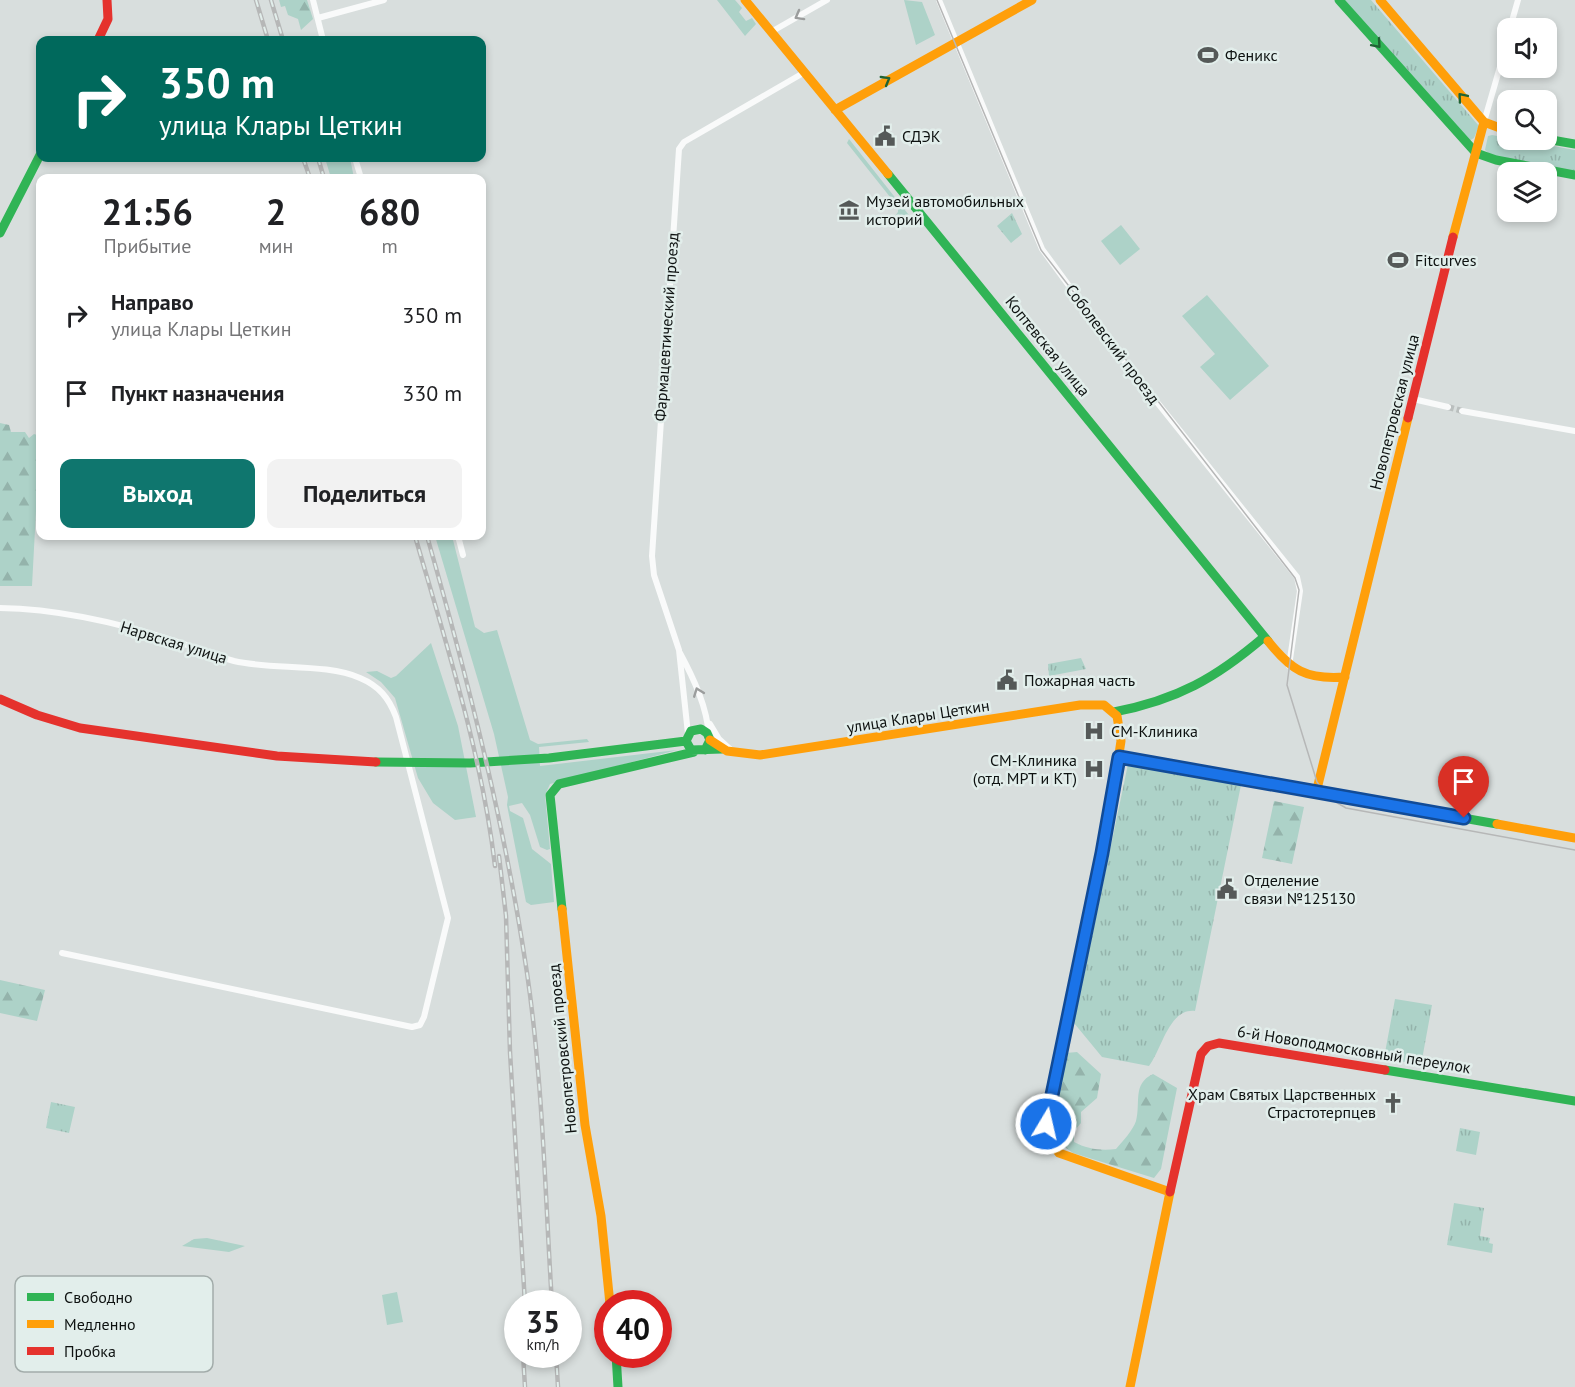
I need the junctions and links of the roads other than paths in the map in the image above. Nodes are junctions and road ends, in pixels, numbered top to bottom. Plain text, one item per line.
1 (107, 0) edge
2 (313, 0) edge
3 (384, 0) edge
4 (745, 0) edge
5 (827, 0) edge
6 (939, 0) edge
7 (1032, 0) edge
8 (1339, 0) edge
9 (1380, 0) edge
10 (1518, 0) edge
11 (318, 18) junction
12 (1513, 18) edge
13 (771, 32) junction
14 (100, 36) edge
15 (322, 36) edge
16 (957, 40) junction
17 (805, 72) junction
18 (1497, 78) edge
19 (835, 110) junction
20 (1484, 123) junction
21 (1497, 127) edge
22 (1557, 141) edge
23 (1575, 144) edge
24 (1476, 153) junction
25 (36, 162) edge
26 (1575, 175) edge
27 (0, 232) edge
28 (1413, 399) junction
29 (1449, 408) tunnel mouth
30 (1462, 411) tunnel mouth
31 (1575, 431) edge
32 (459, 540) edge
33 (463, 555) dead end
34 (0, 608) edge
35 (1264, 637) junction
36 (679, 650) junction
37 (1289, 667) junction
38 (1345, 677) junction
39 (0, 699) edge
40 (1114, 712) junction
41 (708, 721) junction
42 (687, 737) junction
43 (709, 739) junction
44 (705, 750) junction
45 (724, 750) junction
46 (694, 752) junction
47 (737, 754) junction
48 (1119, 757) junction
49 (1316, 793) junction
50 (1575, 838) edge
51 (62, 953) dead end
52 (1575, 1101) edge
53 (1170, 1192) junction
54 (609, 1290) edge
55 (617, 1368) edge
56 (618, 1387) edge
57 (1130, 1387) edge

1 - 14 street
2 - 11 street
3 - 11 street
4 - 13 street, Коптевская улица
5 -> 13 street
6 - 16 street, Соболевский проезд
7 - 16 street
8 -> 24 street
20 -> 9 street
10 - 12 street
11 - 15 street
13 - 17 street, Коптевская улица
19 -> 16 street
16 - 37 street, Соболевский проезд
17 - 19 street, Коптевская улица
17 - 36 street, Фармацевтический проезд
18 - 20 street, Новопетровская улица
19 - 35 street, Коптевская улица
20 - 21 street
20 - 24 street, Новопетровская улица
22 - 23 street
24 - 26 street
24 - 28 street, Новопетровская улица
25 - 27 street
28 - 29 street
28 - 38 street, Новопетровская улица
30 - 31 street
32 - 33 street
34 - 51 street, Нарвская улица
35 - 37 street, Коптевская улица
35 - 40 street, улица Клары Цеткин
41 -> 36 street, Фармацевтический проезд
36 - 42 street, Фармацевтический проезд
37 - 38 street
38 - 49 street, Новопетровская улица
39 - 42 street
40 - 47 street, улица Клары Цеткин
40 - 48 street
41 - 43 street, Фармацевтический проезд
41 - 47 street, Фармацевтический проезд
42 - 43 street
42 - 46 street
43 - 44 street
43 - 45 street, улица Клары Цеткин
44 - 45 street, улица Клары Цеткин
44 - 46 street
45 - 47 street, улица Клары Цеткин
46 - 54 street, Новопетровский проезд
48 - 49 street
48 - 53 street
49 - 50 street
52 - 53 street, 6-й Новоподмосковный переулок
53 - 57 street, 6-й Новоподмосковный переулок
55 - 56 street

